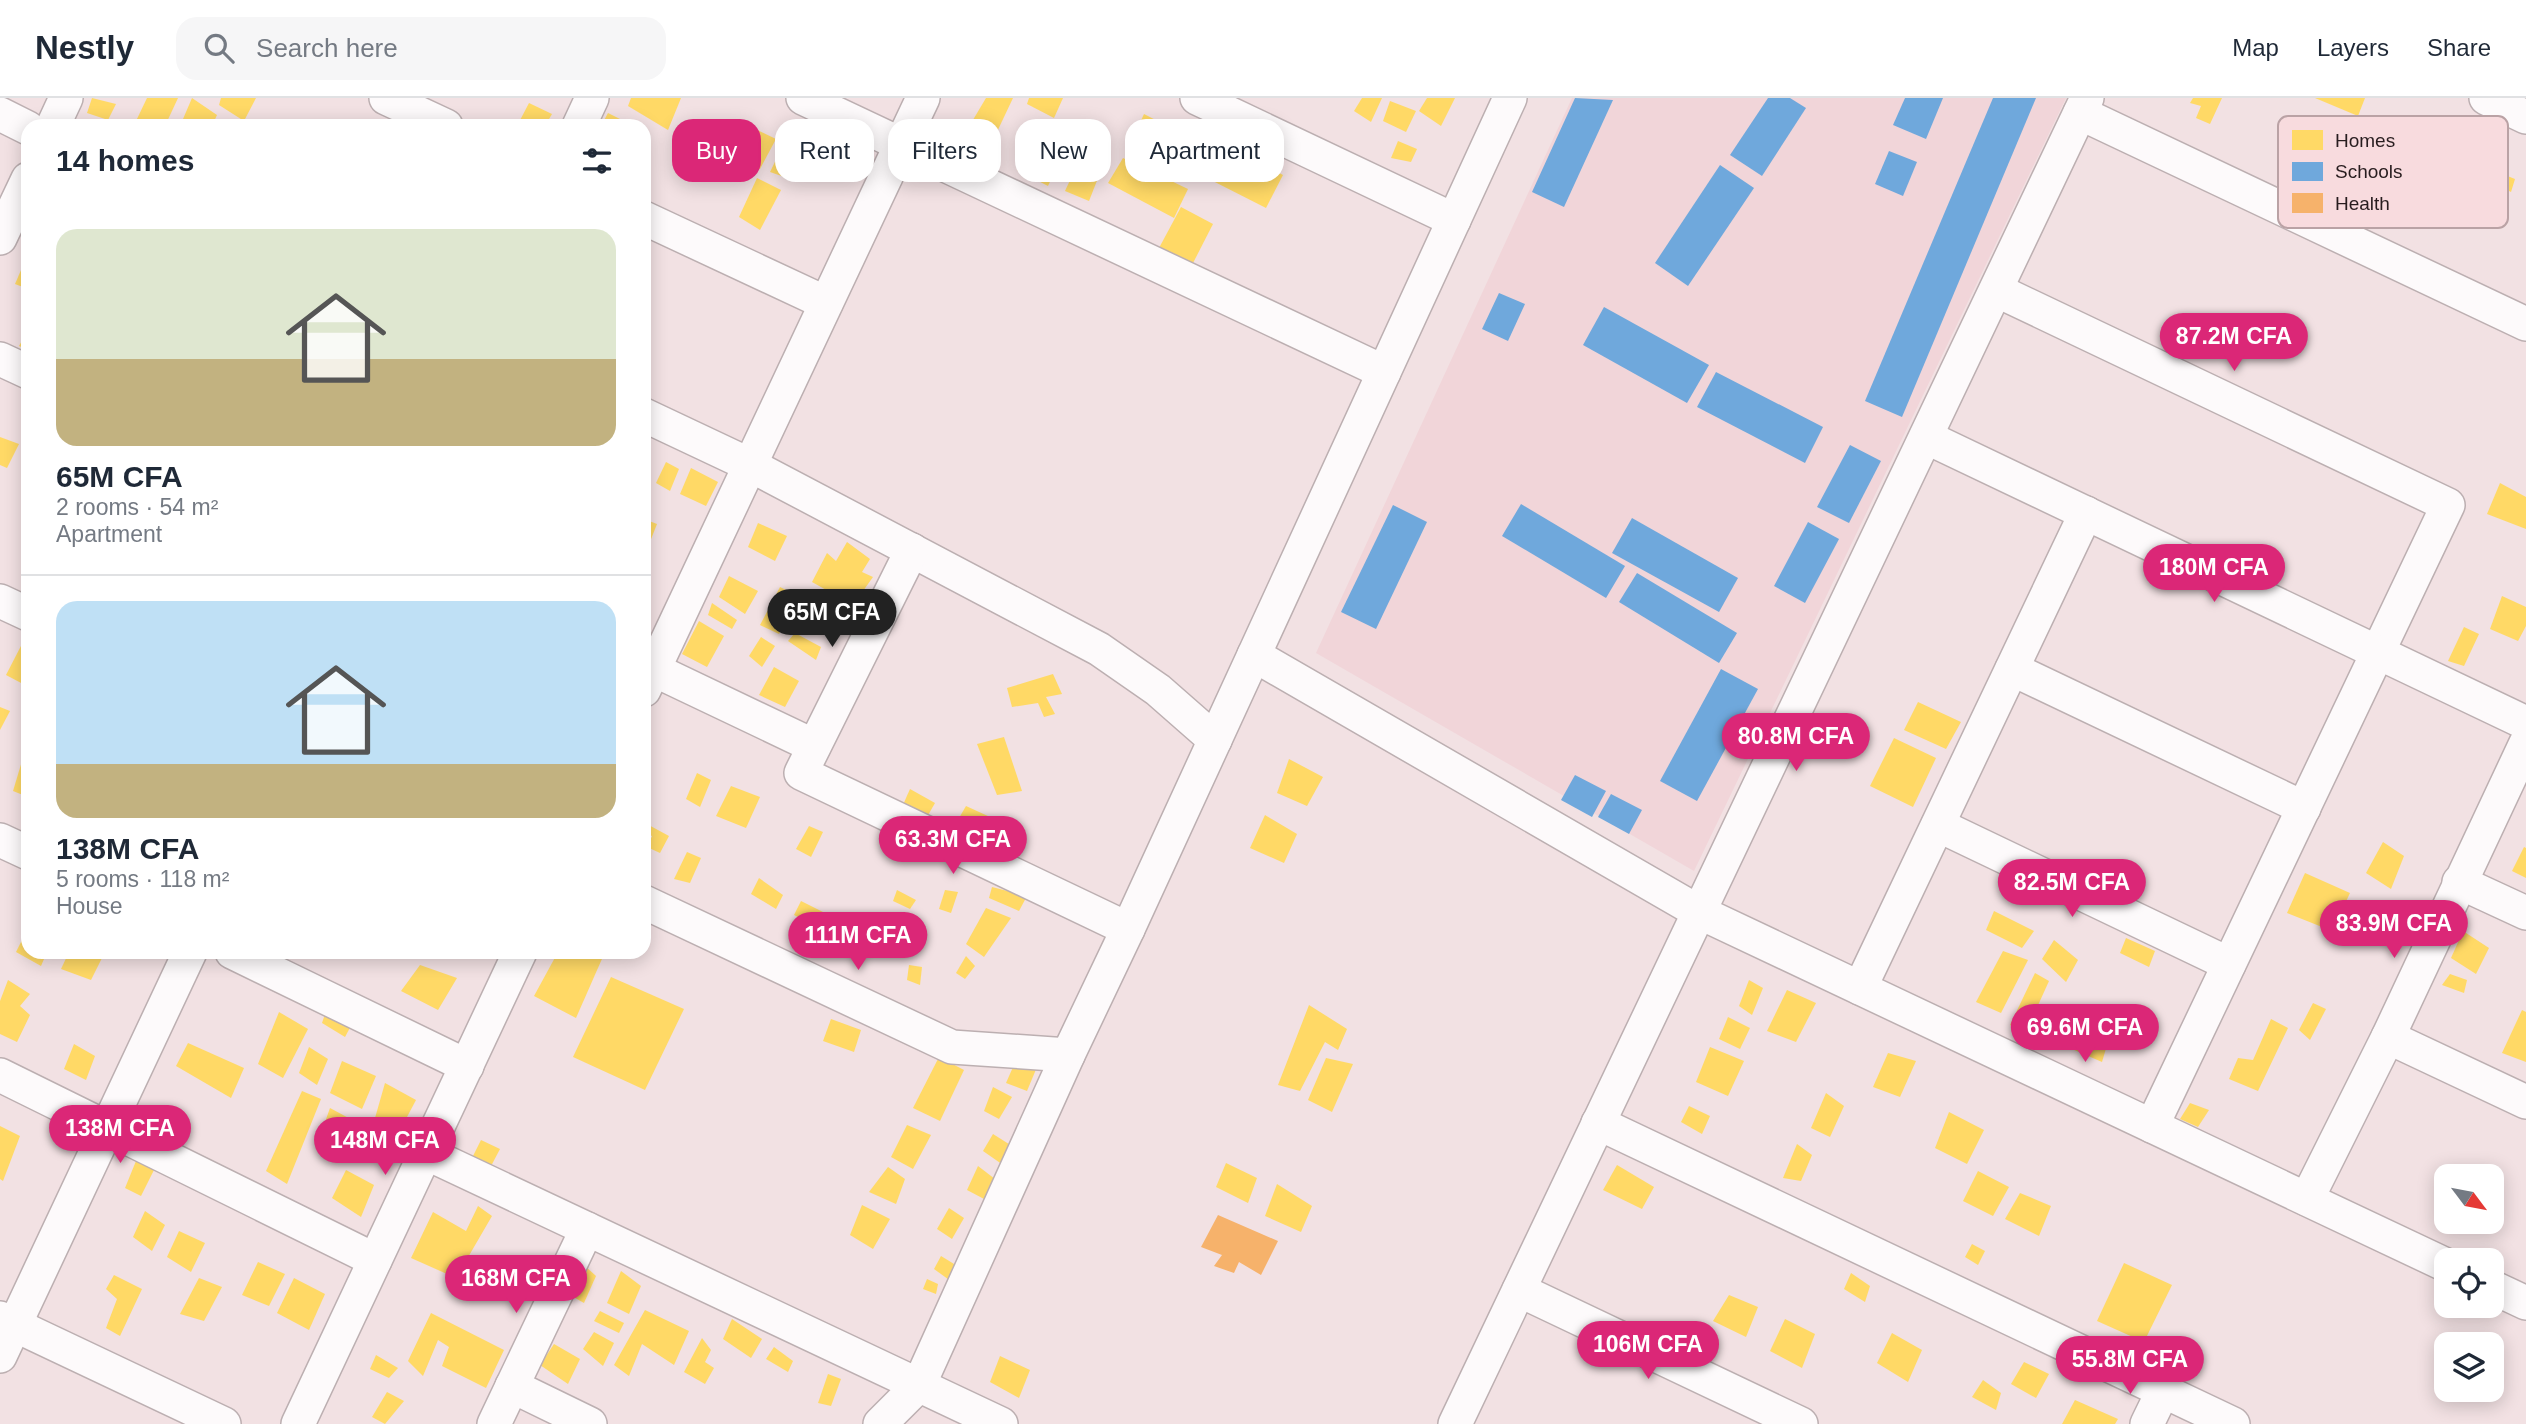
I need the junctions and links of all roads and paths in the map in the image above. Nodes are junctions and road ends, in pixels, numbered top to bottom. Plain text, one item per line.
1 (66, 98) edge
2 (386, 98) edge
3 (592, 98) edge
4 (803, 98) edge
5 (923, 98) edge
6 (1197, 98) edge
7 (1510, 98) edge
8 (2486, 98) edge
9 (2084, 105) edge
10 (0, 114) edge
11 (2526, 117) edge
12 (56, 119) edge
13 (431, 119) edge
14 (582, 119) edge
15 (913, 119) edge
16 (21, 124) edge
17 (888, 138) edge
18 (888, 172) edge
19 (982, 182) edge
20 (21, 193) edge
21 (2278, 201) edge
22 (1454, 220) junction
23 (651, 221) edge
24 (2332, 228) edge
25 (0, 238) edge
26 (1996, 290) junction
27 (827, 303) junction
28 (2526, 324) edge
29 (0, 359) edge
30 (21, 369) edge
31 (1384, 372) junction
32 (651, 418) edge
33 (1926, 437) junction
34 (750, 465) junction
35 (2087, 513) junction
36 (912, 550) junction
37 (0, 601) edge
38 (21, 611) edge
39 (2378, 652) junction
40 (1254, 654) junction
41 (651, 667) edge
42 (2012, 669) junction
43 (651, 677) edge
44 (2526, 723) edge
45 (1215, 740) junction
46 (2526, 743) edge
47 (814, 746) junction
48 (2304, 808) junction
49 (1938, 825) junction
50 (0, 840) edge
51 (21, 850) edge
52 (2459, 882) junction
53 (651, 905) edge
54 (1699, 912) junction
55 (2526, 913) edge
56 (1128, 929) junction
57 (187, 959) edge
58 (246, 959) edge
59 (517, 959) edge
60 (2229, 964) junction
61 (1860, 988) junction
62 (2388, 1037) junction
63 (1068, 1055) junction
64 (467, 1066) junction
65 (0, 1074) edge
66 (2526, 1102) edge
67 (1598, 1123) junction
68 (2152, 1126) junction
69 (107, 1128) junction
70 (426, 1153) junction
71 (2307, 1199) junction
72 (587, 1229) junction
73 (2434, 1259) edge
74 (375, 1261) junction
75 (1519, 1290) junction
76 (2504, 1293) edge
77 (2526, 1303) edge
78 (7, 1321) edge
79 (0, 1356) edge
80 (919, 1385) junction
81 (512, 1386) junction
82 (2163, 1391) junction
83 (224, 1424) edge
84 (298, 1424) edge
85 (494, 1424) edge
86 (590, 1424) edge
87 (880, 1424) edge
88 (1001, 1424) edge
89 (1455, 1424) edge
90 (1801, 1424) edge
91 (2147, 1424) edge
92 (2233, 1424) edge

1 - 12 street
2 - 13 street
3 - 14 street
4 - 17 street
5 - 15 street
6 - 22 street
7 - 22 street
8 - 11 street
9 - 21 street
9 - 26 street
10 - 16 street
18 - 27 street
19 - 31 street
20 - 25 street
22 - 31 street
23 - 27 street
24 - 28 street
26 - 33 street
26 - 39 street
27 - 34 street
29 - 30 street
31 - 40 street
32 - 34 street
33 - 35 street
33 - 54 street
34 - 36 street
34 - 41 street
35 - 39 street
35 - 42 street
36 - 45 street
36 - 47 street
37 - 38 street
39 - 44 street
39 - 48 street
40 - 45 street
40 - 54 street
42 - 48 street
42 - 49 street
43 - 47 street
45 - 56 street
46 - 52 street
47 - 56 street
48 - 60 street
49 - 60 street
49 - 61 street
50 - 51 street
52 - 55 street
52 - 62 street
53 - 63 street
54 - 61 street
54 - 67 street
56 - 63 street
57 - 69 street
58 - 64 street
59 - 64 street
60 - 68 street
61 - 68 street
62 - 66 street
62 - 71 street
63 - 80 street
64 - 70 street
65 - 69 street
67 - 75 street
67 - 82 street
68 - 71 street
69 - 74 street
69 - 78 street
70 - 72 street
70 - 74 street
71 - 73 street
72 - 80 street
72 - 81 street
74 - 84 street
75 - 89 street
75 - 90 street
76 - 77 street
78 - 79 street
78 - 83 street
80 - 87 street
80 - 88 street
81 - 85 street
81 - 86 street
82 - 91 street
82 - 92 street

